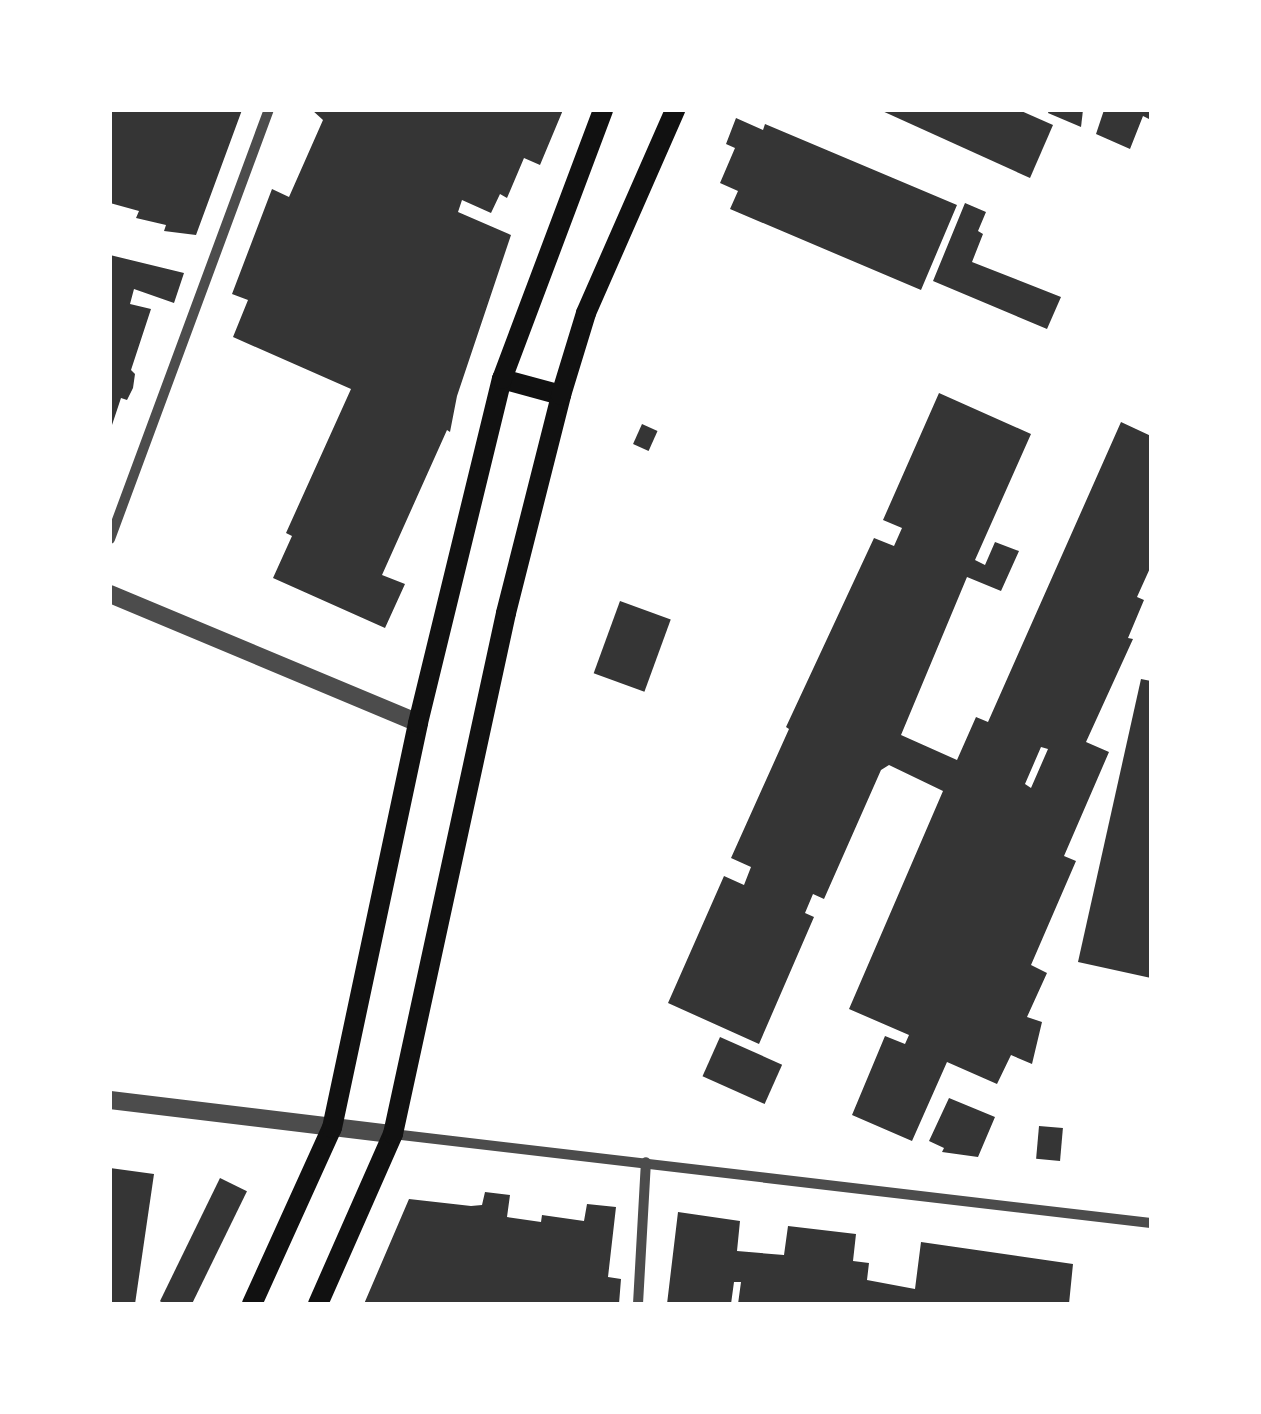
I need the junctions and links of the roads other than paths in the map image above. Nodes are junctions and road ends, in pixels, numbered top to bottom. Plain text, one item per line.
1 (269, 110) edge
2 (604, 110) edge
3 (675, 110) edge
4 (502, 379) junction
5 (561, 395) junction
6 (110, 539) edge
7 (110, 594) edge
8 (418, 723) junction
9 (110, 1100) edge
10 (332, 1128) junction
11 (393, 1134) junction
12 (646, 1162) junction
13 (1151, 1223) edge
14 (252, 1304) edge
15 (318, 1304) edge
16 (638, 1304) edge

1 - 6 street
2 - 4 main road
3 - 5 main road
4 - 5 main road
4 - 8 main road
5 - 11 main road
7 - 8 street
8 - 10 main road
9 - 10 street
10 - 11 street
10 - 14 main road
11 - 12 street
11 - 15 main road
12 - 13 street
12 - 16 street

